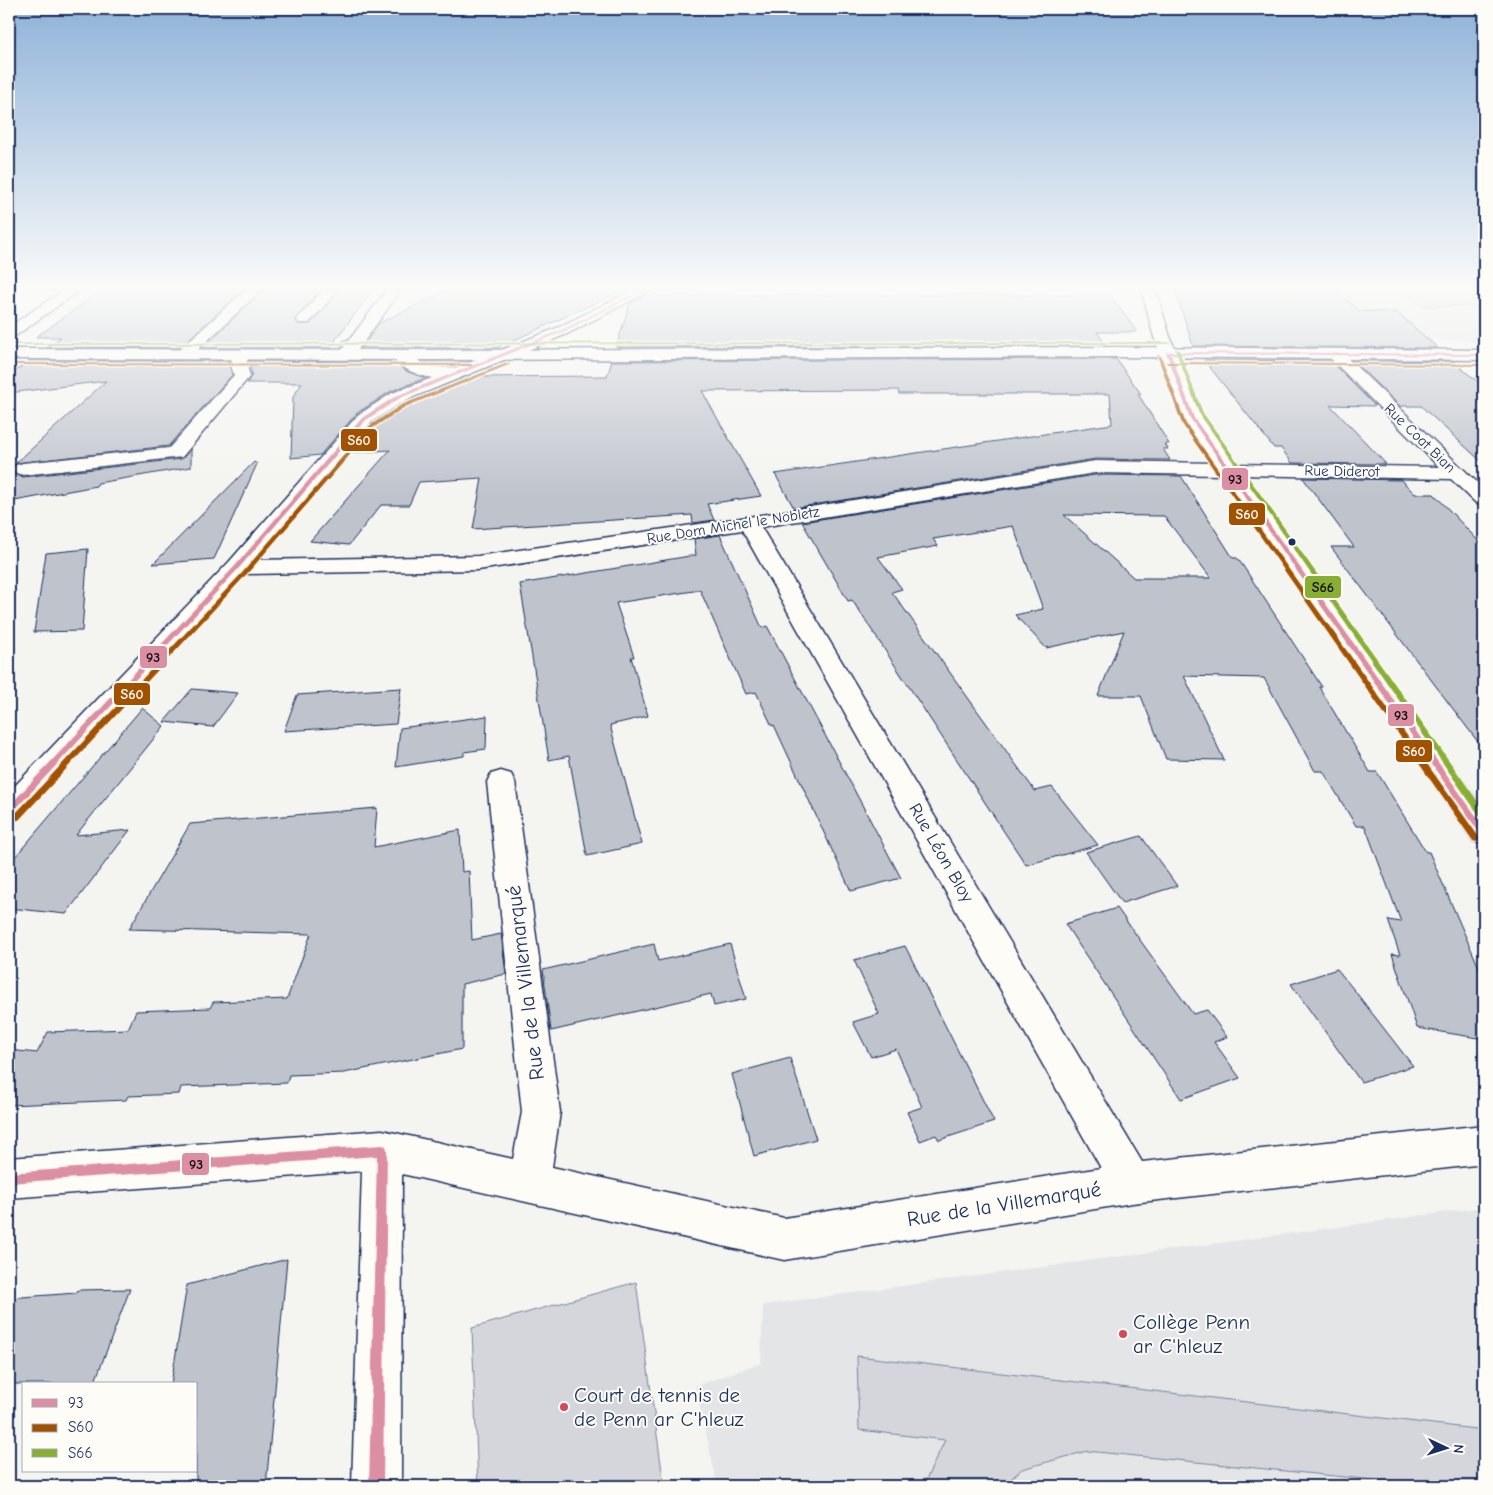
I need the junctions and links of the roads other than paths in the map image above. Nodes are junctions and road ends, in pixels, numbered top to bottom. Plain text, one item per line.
1 (241, 357) edge
2 (400, 357) edge
3 (501, 357) edge
4 (1169, 357) edge
5 (1337, 357) edge
6 (414, 368) junction
7 (465, 371) junction
8 (398, 397) junction
9 (24, 468) dead end
10 (1227, 469) junction
11 (1456, 473) junction
12 (1484, 500) edge
13 (748, 523) junction
14 (236, 567) junction
15 (501, 782) dead end
16 (9, 811) edge
17 (1484, 833) edge
18 (1484, 1145) edge
19 (382, 1150) junction
20 (9, 1178) edge
21 (530, 1183) junction
22 (1132, 1183) junction
23 (376, 1486) edge

1 - 9 street
2 - 6 street
3 - 7 street
4 - 10 street
5 - 11 street, Rue Coat Bian
6 - 7 street
6 - 8 street
7 - 8 street
8 - 14 street
10 - 11 street, Rue Diderot
10 - 13 street, Rue Dom Michel le Nobletz
10 - 17 street
11 - 12 street, Rue Coat Bian
13 - 14 street, Rue Dom Michel le Nobletz
13 - 22 street, Rue Léon Bloy
14 - 16 street
15 - 21 street, Rue de la Villemarqué
18 - 22 street, Rue de la Villemarqué
19 - 20 street, Rue de la Villemarqué
19 - 21 street, Rue de la Villemarqué
19 - 23 street
21 - 22 street, Rue de la Villemarqué

